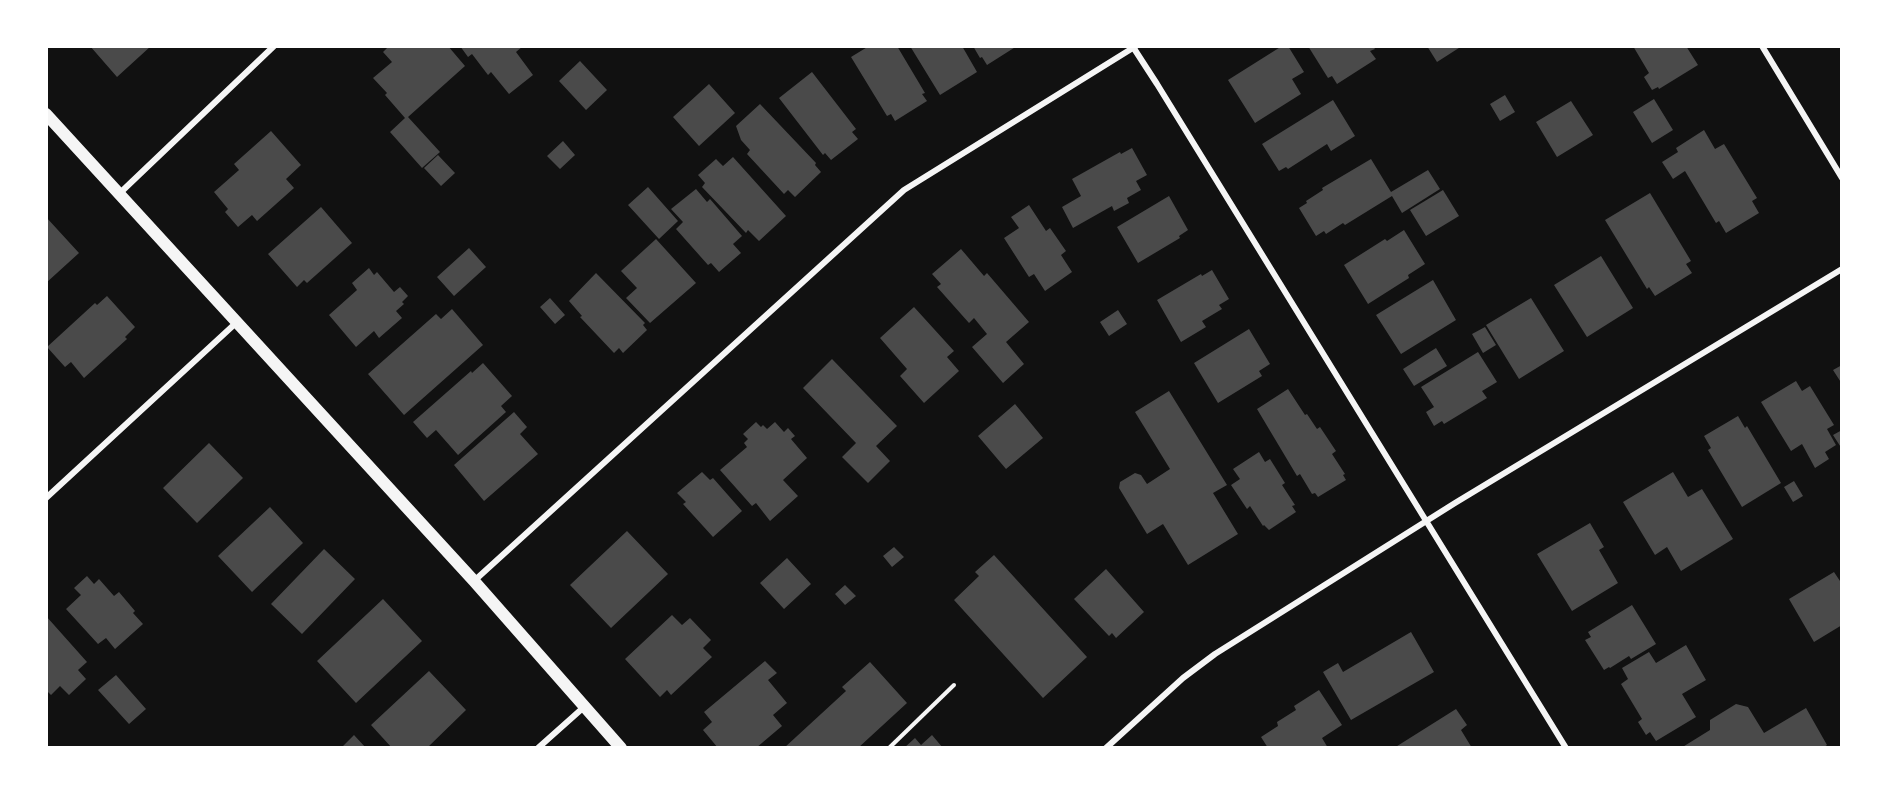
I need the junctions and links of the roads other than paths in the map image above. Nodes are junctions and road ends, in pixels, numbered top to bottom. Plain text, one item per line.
1 (274, 46) edge
2 (1762, 46) edge
3 (1134, 47) edge
4 (46, 114) edge
5 (1842, 178) edge
6 (120, 193) junction
7 (1842, 268) edge
8 (237, 322) junction
9 (46, 498) edge
10 (1426, 521) junction
11 (474, 581) junction
12 (584, 706) junction
13 (538, 747) edge
14 (621, 747) edge
15 (1107, 747) edge
16 (1566, 747) edge

1 - 6 street
2 - 5 street
3 - 10 street
3 - 11 street
4 - 6 main road
6 - 8 main road
7 - 10 street
8 - 9 street
8 - 11 main road
10 - 15 street
10 - 16 street
11 - 12 main road
12 - 13 street
12 - 14 main road

